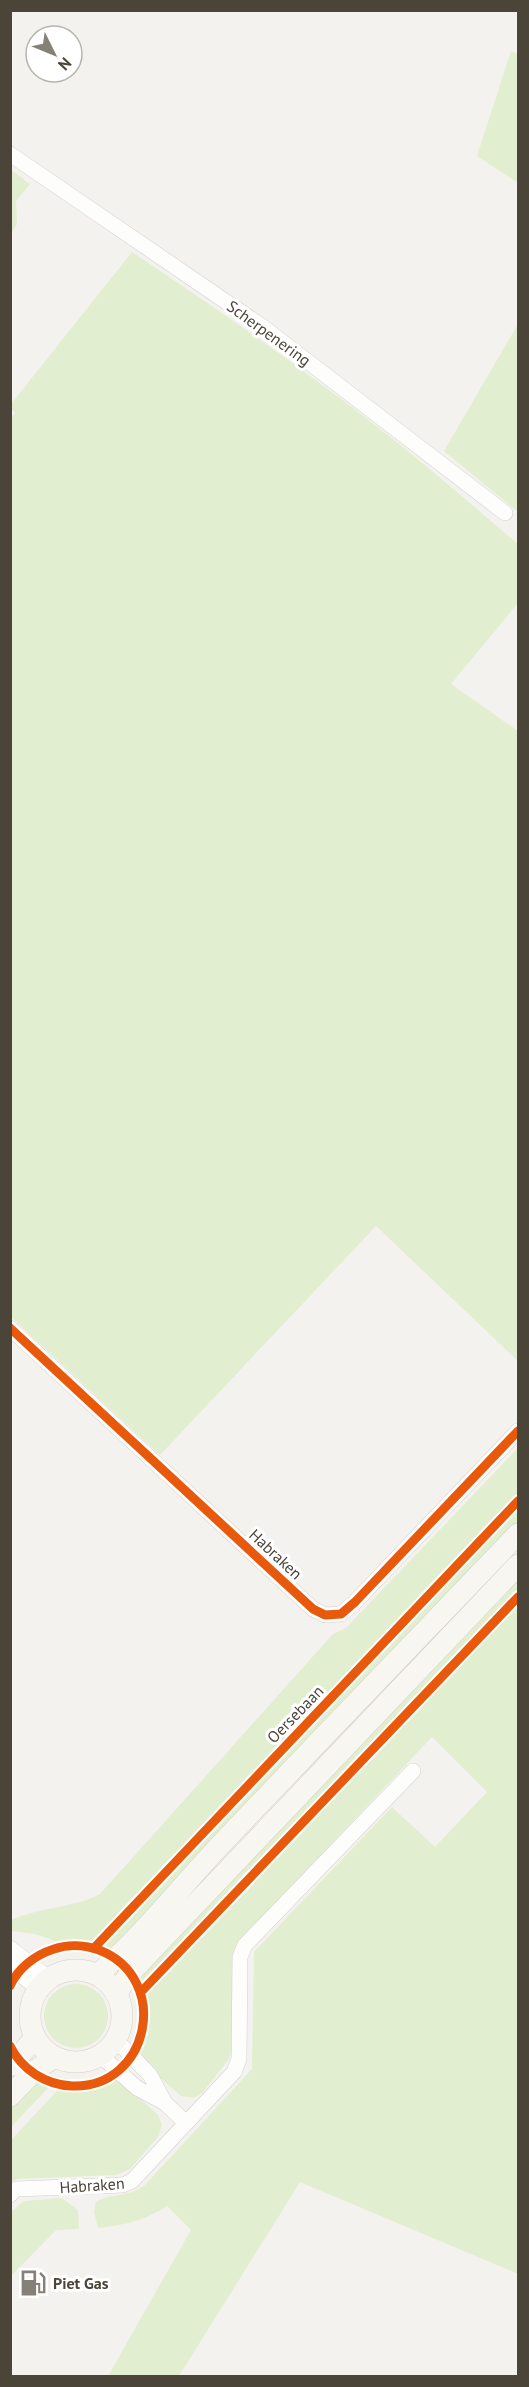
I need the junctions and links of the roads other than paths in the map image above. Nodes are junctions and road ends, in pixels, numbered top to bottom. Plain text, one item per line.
1 (10, 154) edge
2 (505, 513) dead end
3 (10, 1328) edge
4 (519, 1431) edge
5 (519, 1534) edge
6 (519, 1565) edge
7 (413, 1772) dead end
8 (10, 1948) edge
9 (10, 1966) edge
10 (98, 1974) junction
11 (43, 1983) junction
12 (117, 1993) junction
13 (35, 2038) junction
14 (116, 2040) junction
15 (100, 2055) junction
16 (54, 2057) junction
17 (10, 2066) edge
18 (10, 2096) edge
19 (165, 2103) junction
20 (186, 2123) junction
21 (10, 2195) edge

1 - 2 street, Scherpenering
3 - 4 street, Habraken
5 - 10 main road
6 - 12 main road
7 - 20 street, Habraken
8 - 11 street
9 - 11 street
10 - 11 main road
10 - 12 main road
11 - 13 main road
12 - 14 main road
13 - 16 main road
13 - 17 main road
14 - 15 main road
14 - 19 street
15 - 16 main road
15 - 19 street
16 - 18 main road
19 - 20 street
20 - 21 street, Habraken

